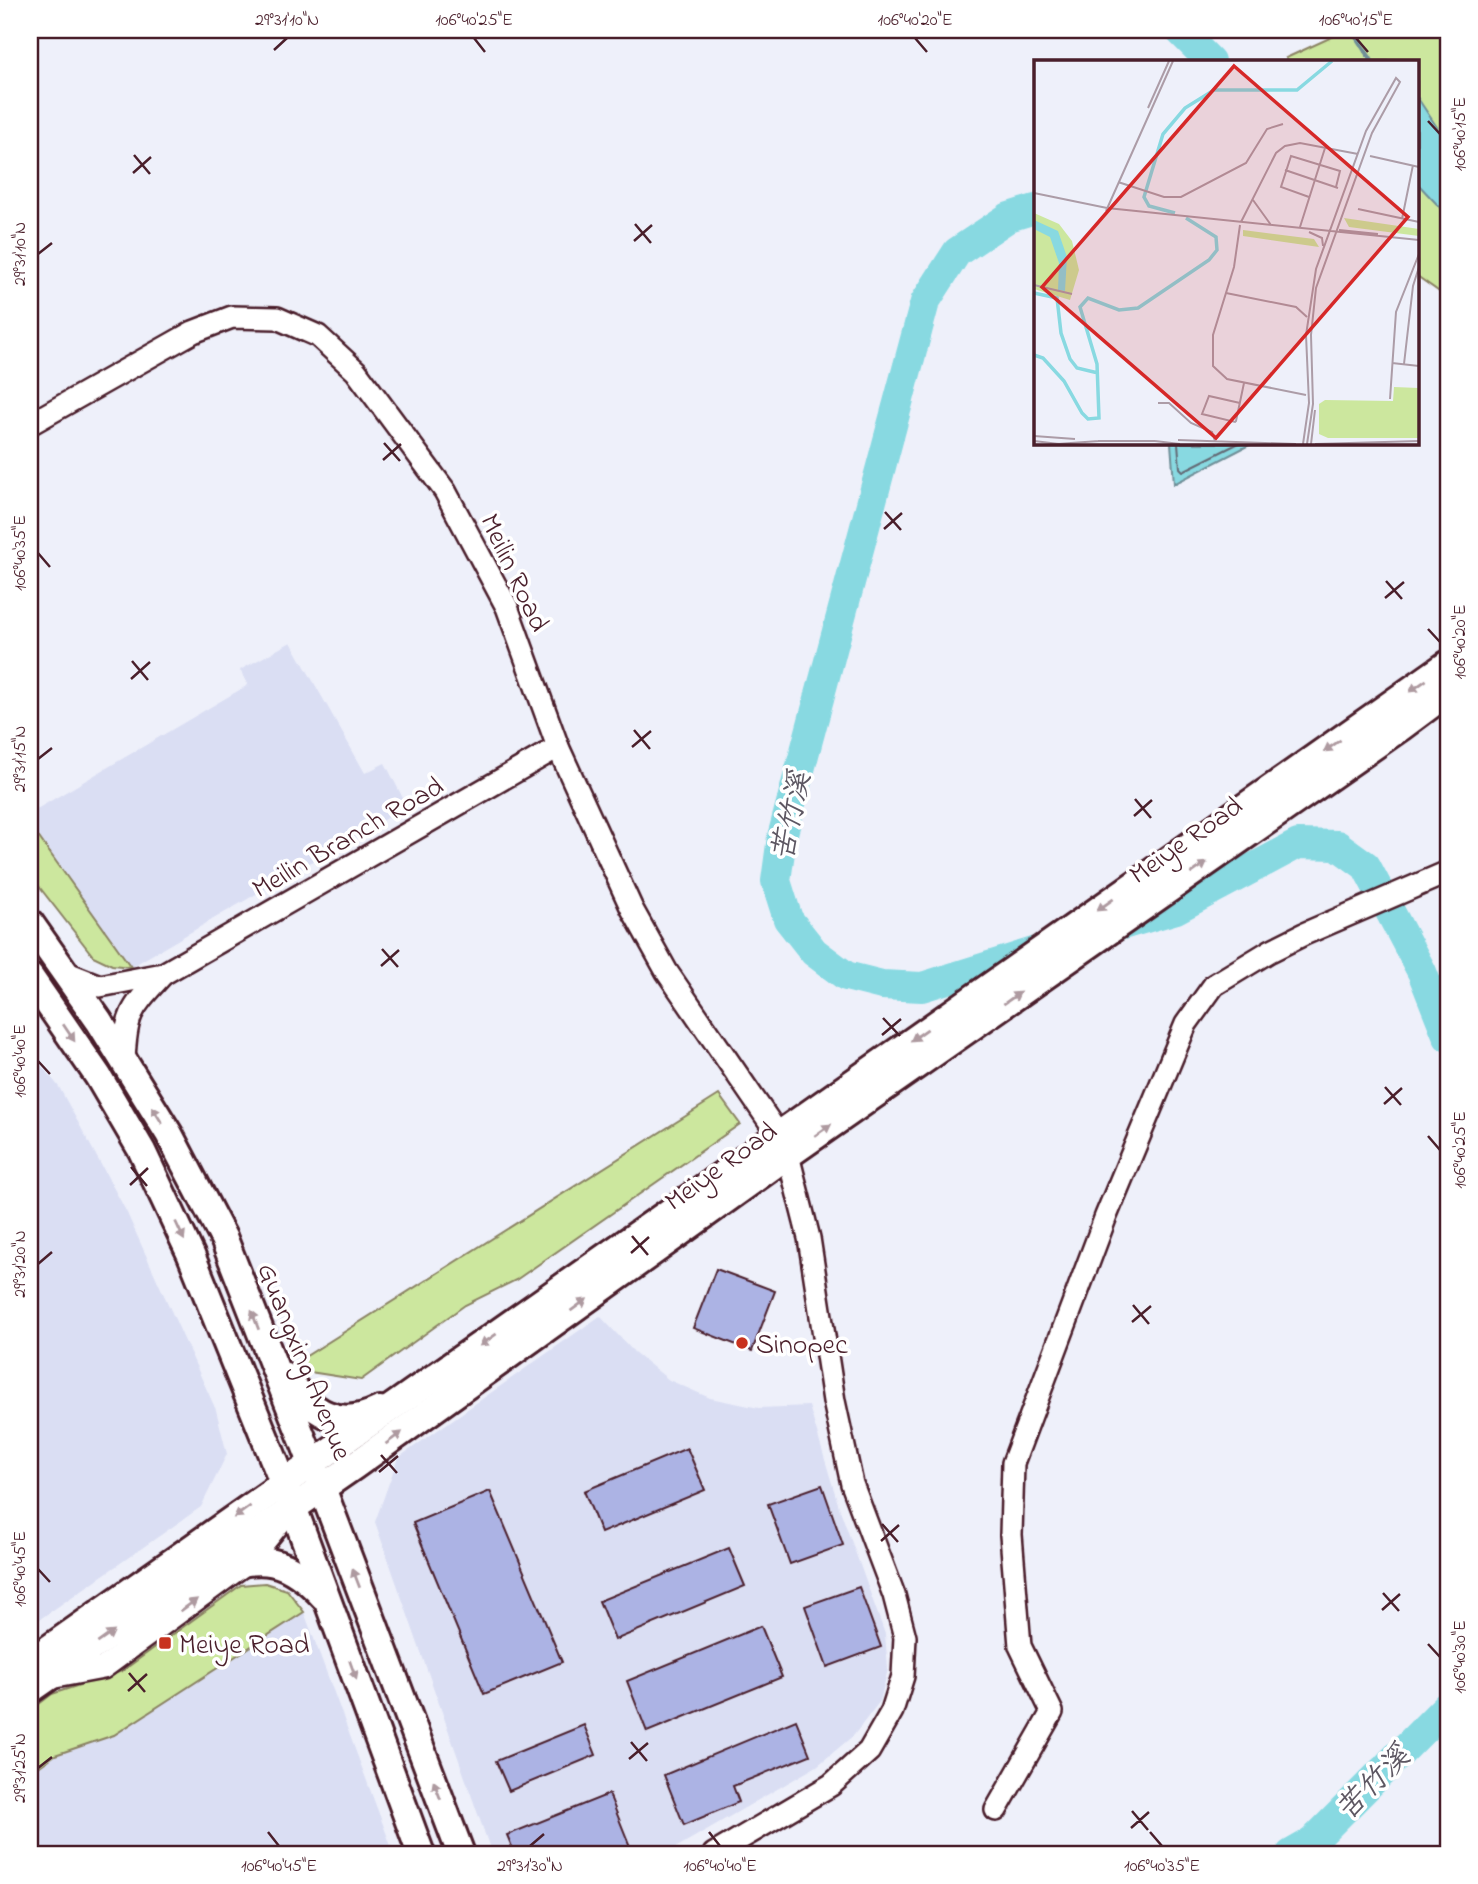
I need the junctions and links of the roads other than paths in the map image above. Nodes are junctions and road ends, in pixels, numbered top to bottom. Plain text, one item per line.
1 (30, 424) edge
2 (1448, 664) edge
3 (1448, 692) edge
4 (1438, 704) edge
5 (1394, 717) junction
6 (558, 747) junction
7 (1444, 874) edge
8 (30, 923) edge
9 (67, 973) junction
10 (163, 974) junction
11 (30, 977) edge
12 (124, 1060) junction
13 (783, 1145) junction
14 (269, 1354) junction
15 (233, 1359) junction
16 (413, 1393) junction
17 (312, 1464) junction
18 (322, 1488) junction
19 (288, 1495) junction
20 (249, 1562) junction
21 (190, 1578) junction
22 (328, 1602) junction
23 (35, 1677) edge
24 (996, 1810) dead end
25 (421, 1854) edge
26 (461, 1854) edge
27 (714, 1854) edge

1 - 6 street, Meilin Road
2 -> 5 main road, Meiye Road
3 - 4 main road, Meiye Road
4 - 5 main road, Meiye Road
5 - 13 main road, Meiye Road
6 - 10 street, Meilin Branch Road
6 - 13 street, Meilin Road
7 - 24 street
8 - 9 main road, Guangxing Avenue
9 - 10 street
9 - 12 main road, Guangxing Avenue
10 - 12 street
11 -> 15 main road
14 -> 12 main road, Guangxing Avenue
13 -> 16 main road, Meiye Road
18 -> 13 main road, Meiye Road
13 - 27 street
14 - 15 main road
14 - 16 main road
14 - 17 main road, Guangxing Avenue
15 - 19 main road
16 - 17 main road, Meiye Road
17 - 18 main road, Guangxing Avenue
17 - 19 main road, Meiye Road
18 - 19 main road, Meiye Road
26 -> 18 main road, Guangxing Avenue
19 - 20 street
19 - 21 main road, Meiye Road
19 - 22 main road
19 -> 23 main road, Meiye Road
20 - 21 main road
20 - 22 main road
23 -> 20 street
23 -> 21 main road, Meiye Road
22 -> 25 main road

